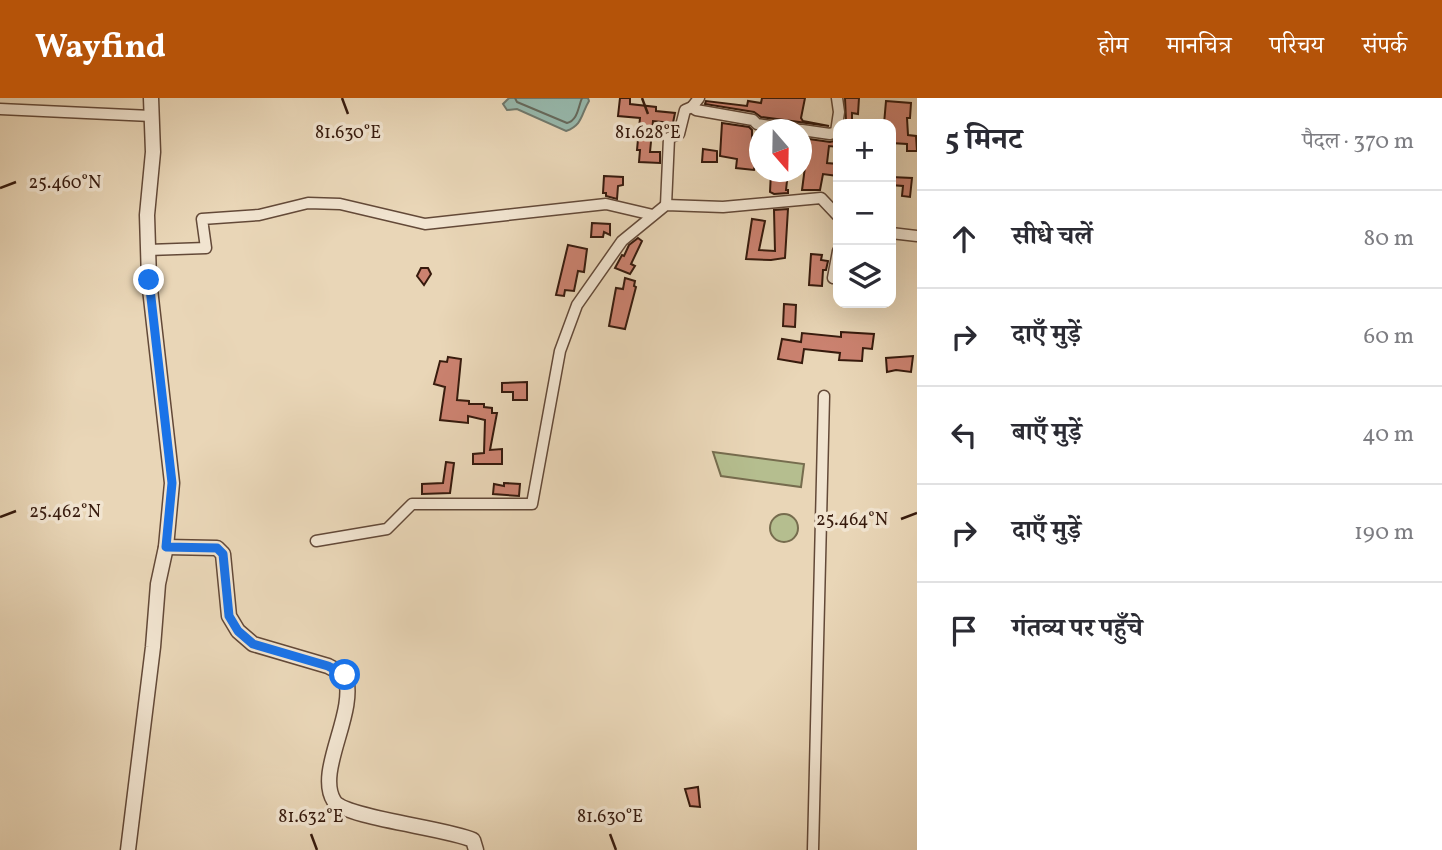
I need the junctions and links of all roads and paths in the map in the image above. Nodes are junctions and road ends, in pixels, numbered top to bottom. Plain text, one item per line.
1 (151, 98) edge
2 (837, 98) edge
3 (696, 103) edge
4 (0, 109) edge
5 (151, 116) junction
6 (749, 119) edge
7 (812, 132) edge
8 (666, 205) junction
9 (833, 211) edge
10 (653, 215) junction
11 (896, 234) edge
12 (917, 236) edge
13 (148, 250) junction
14 (824, 396) dead end
15 (316, 541) dead end
16 (166, 547) junction
17 (128, 850) edge
18 (477, 850) edge
19 (813, 850) edge

1 - 5 street
2 - 7 street
3 - 6 street
3 - 8 street
4 - 5 street
5 - 13 street
8 - 9 street
8 - 10 street
10 - 13 street
10 - 15 street
11 - 12 street
13 - 16 street
14 - 19 street
16 - 17 street
16 - 18 street

